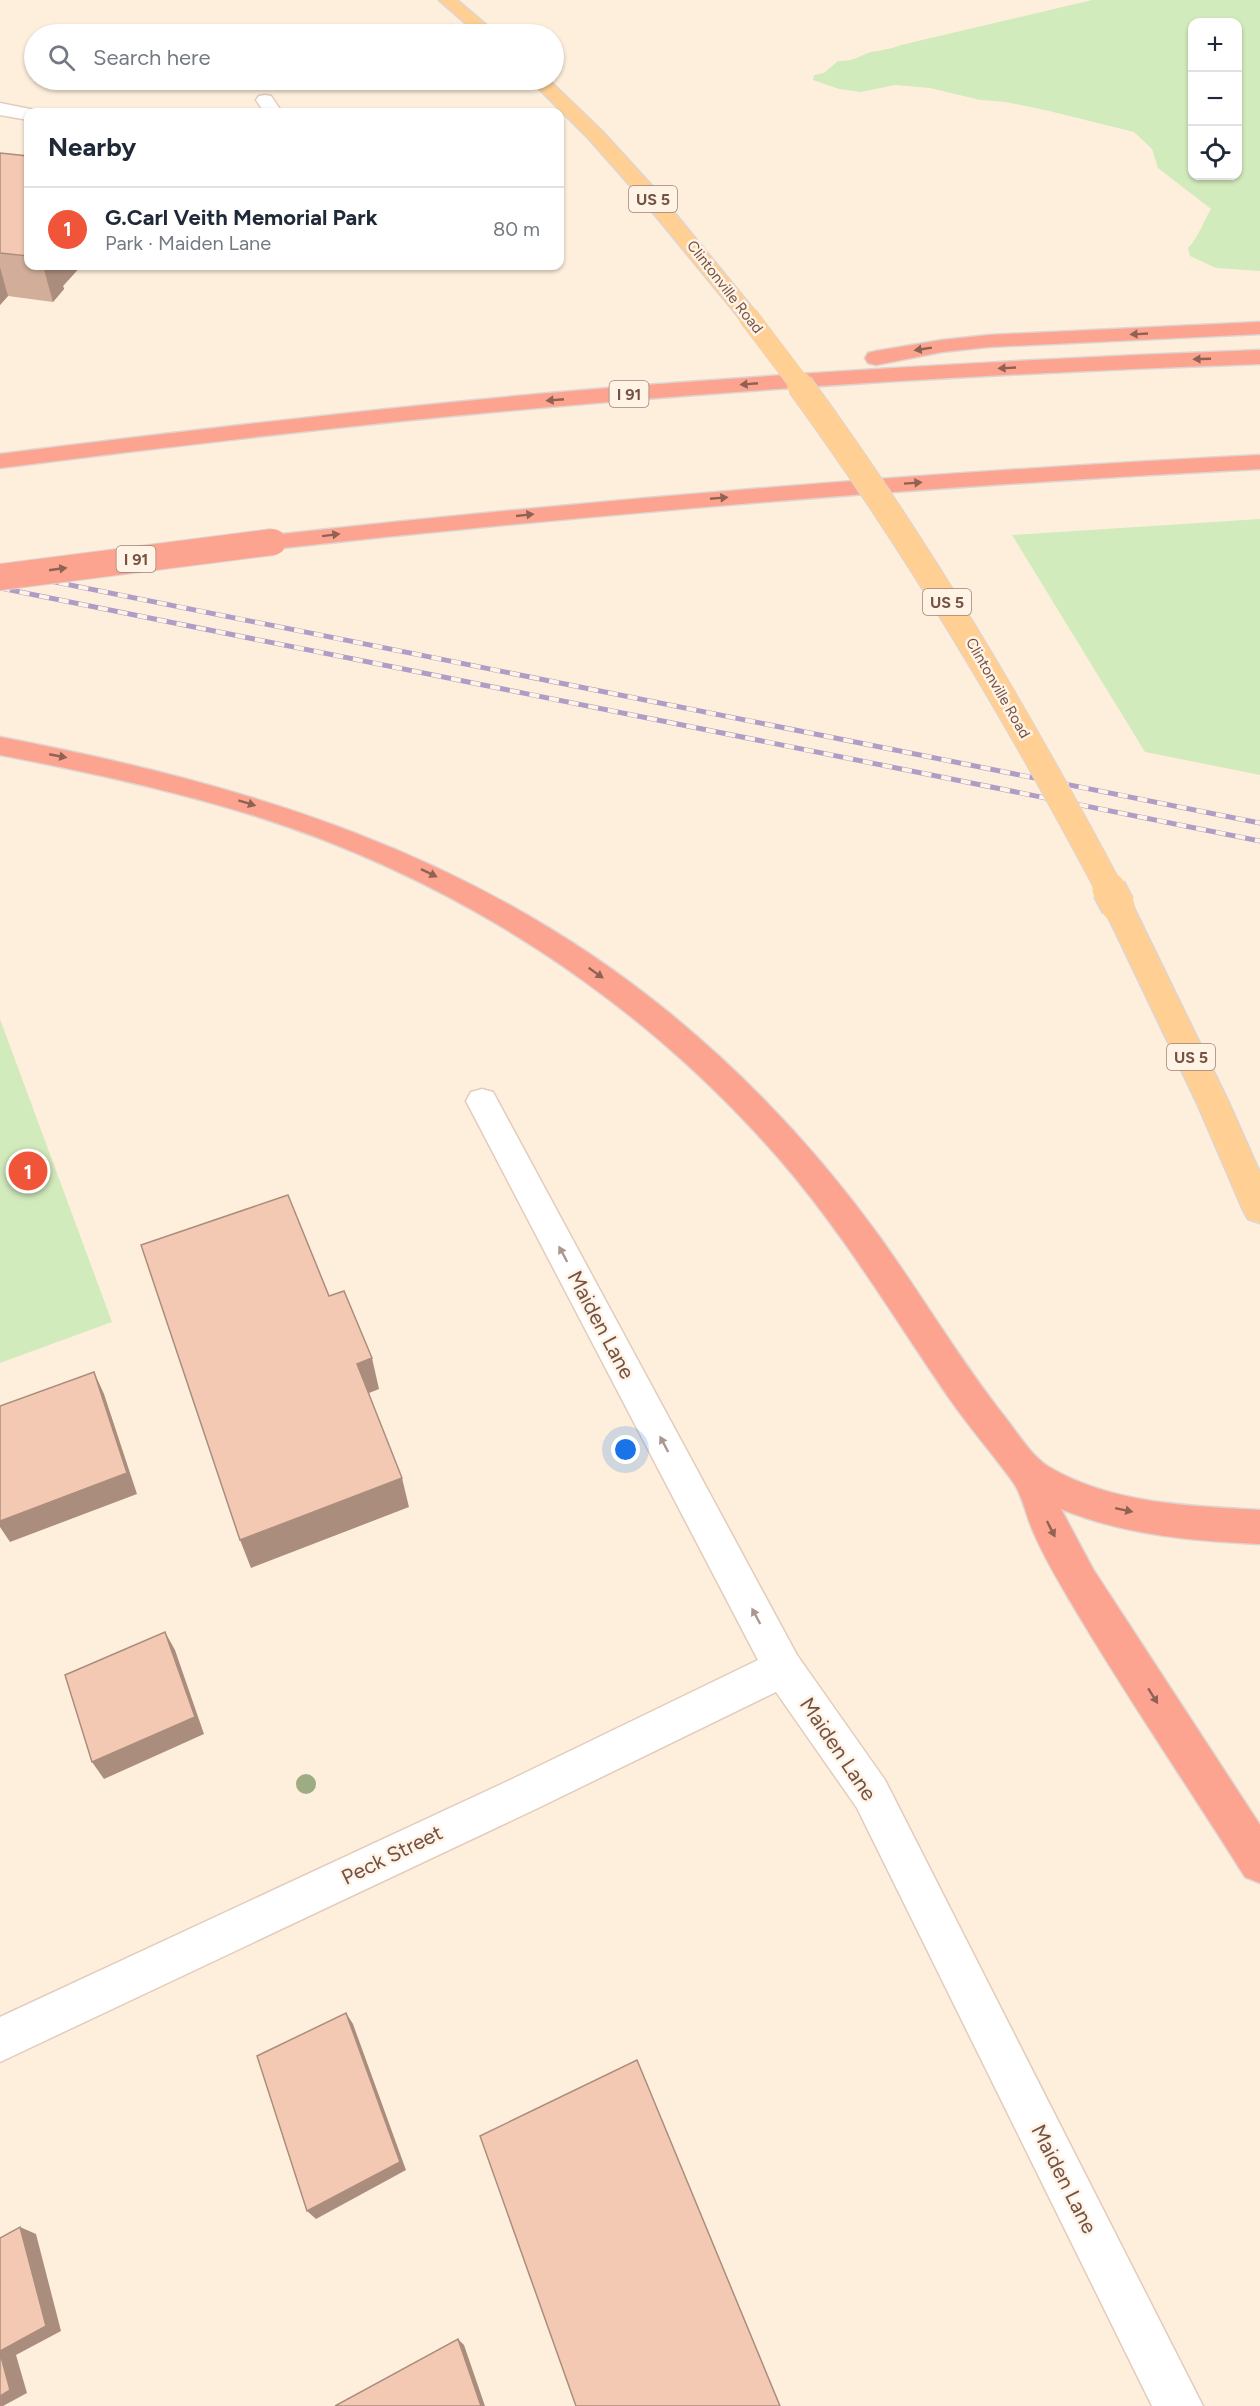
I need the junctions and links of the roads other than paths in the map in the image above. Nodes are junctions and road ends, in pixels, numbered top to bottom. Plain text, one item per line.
1 (447, 0) edge
2 (476, 24) edge
3 (549, 90) edge
4 (0, 110) edge
5 (24, 113) edge
6 (1260, 328) edge
7 (1260, 357) edge
8 (803, 380) junction
9 (0, 461) edge
10 (1260, 462) edge
11 (0, 577) edge
12 (0, 746) edge
13 (482, 1101) dead end
14 (1260, 1210) edge
15 (1030, 1475) junction
16 (1260, 1527) edge
17 (783, 1668) junction
18 (1260, 1862) edge
19 (0, 2040) edge
20 (1178, 2406) edge

1 - 2 main road
3 - 14 main road, Clintonville Road / US 5, bridge
4 - 5 street
6 -> 8 highway
7 -> 8 highway, I 91
8 -> 9 highway, I 91
11 -> 10 highway, I 91, bridge
12 -> 15 highway
17 -> 13 street, Maiden Lane
15 -> 16 highway
15 -> 18 highway
17 - 19 street, Peck Street
17 - 20 street, Maiden Lane

